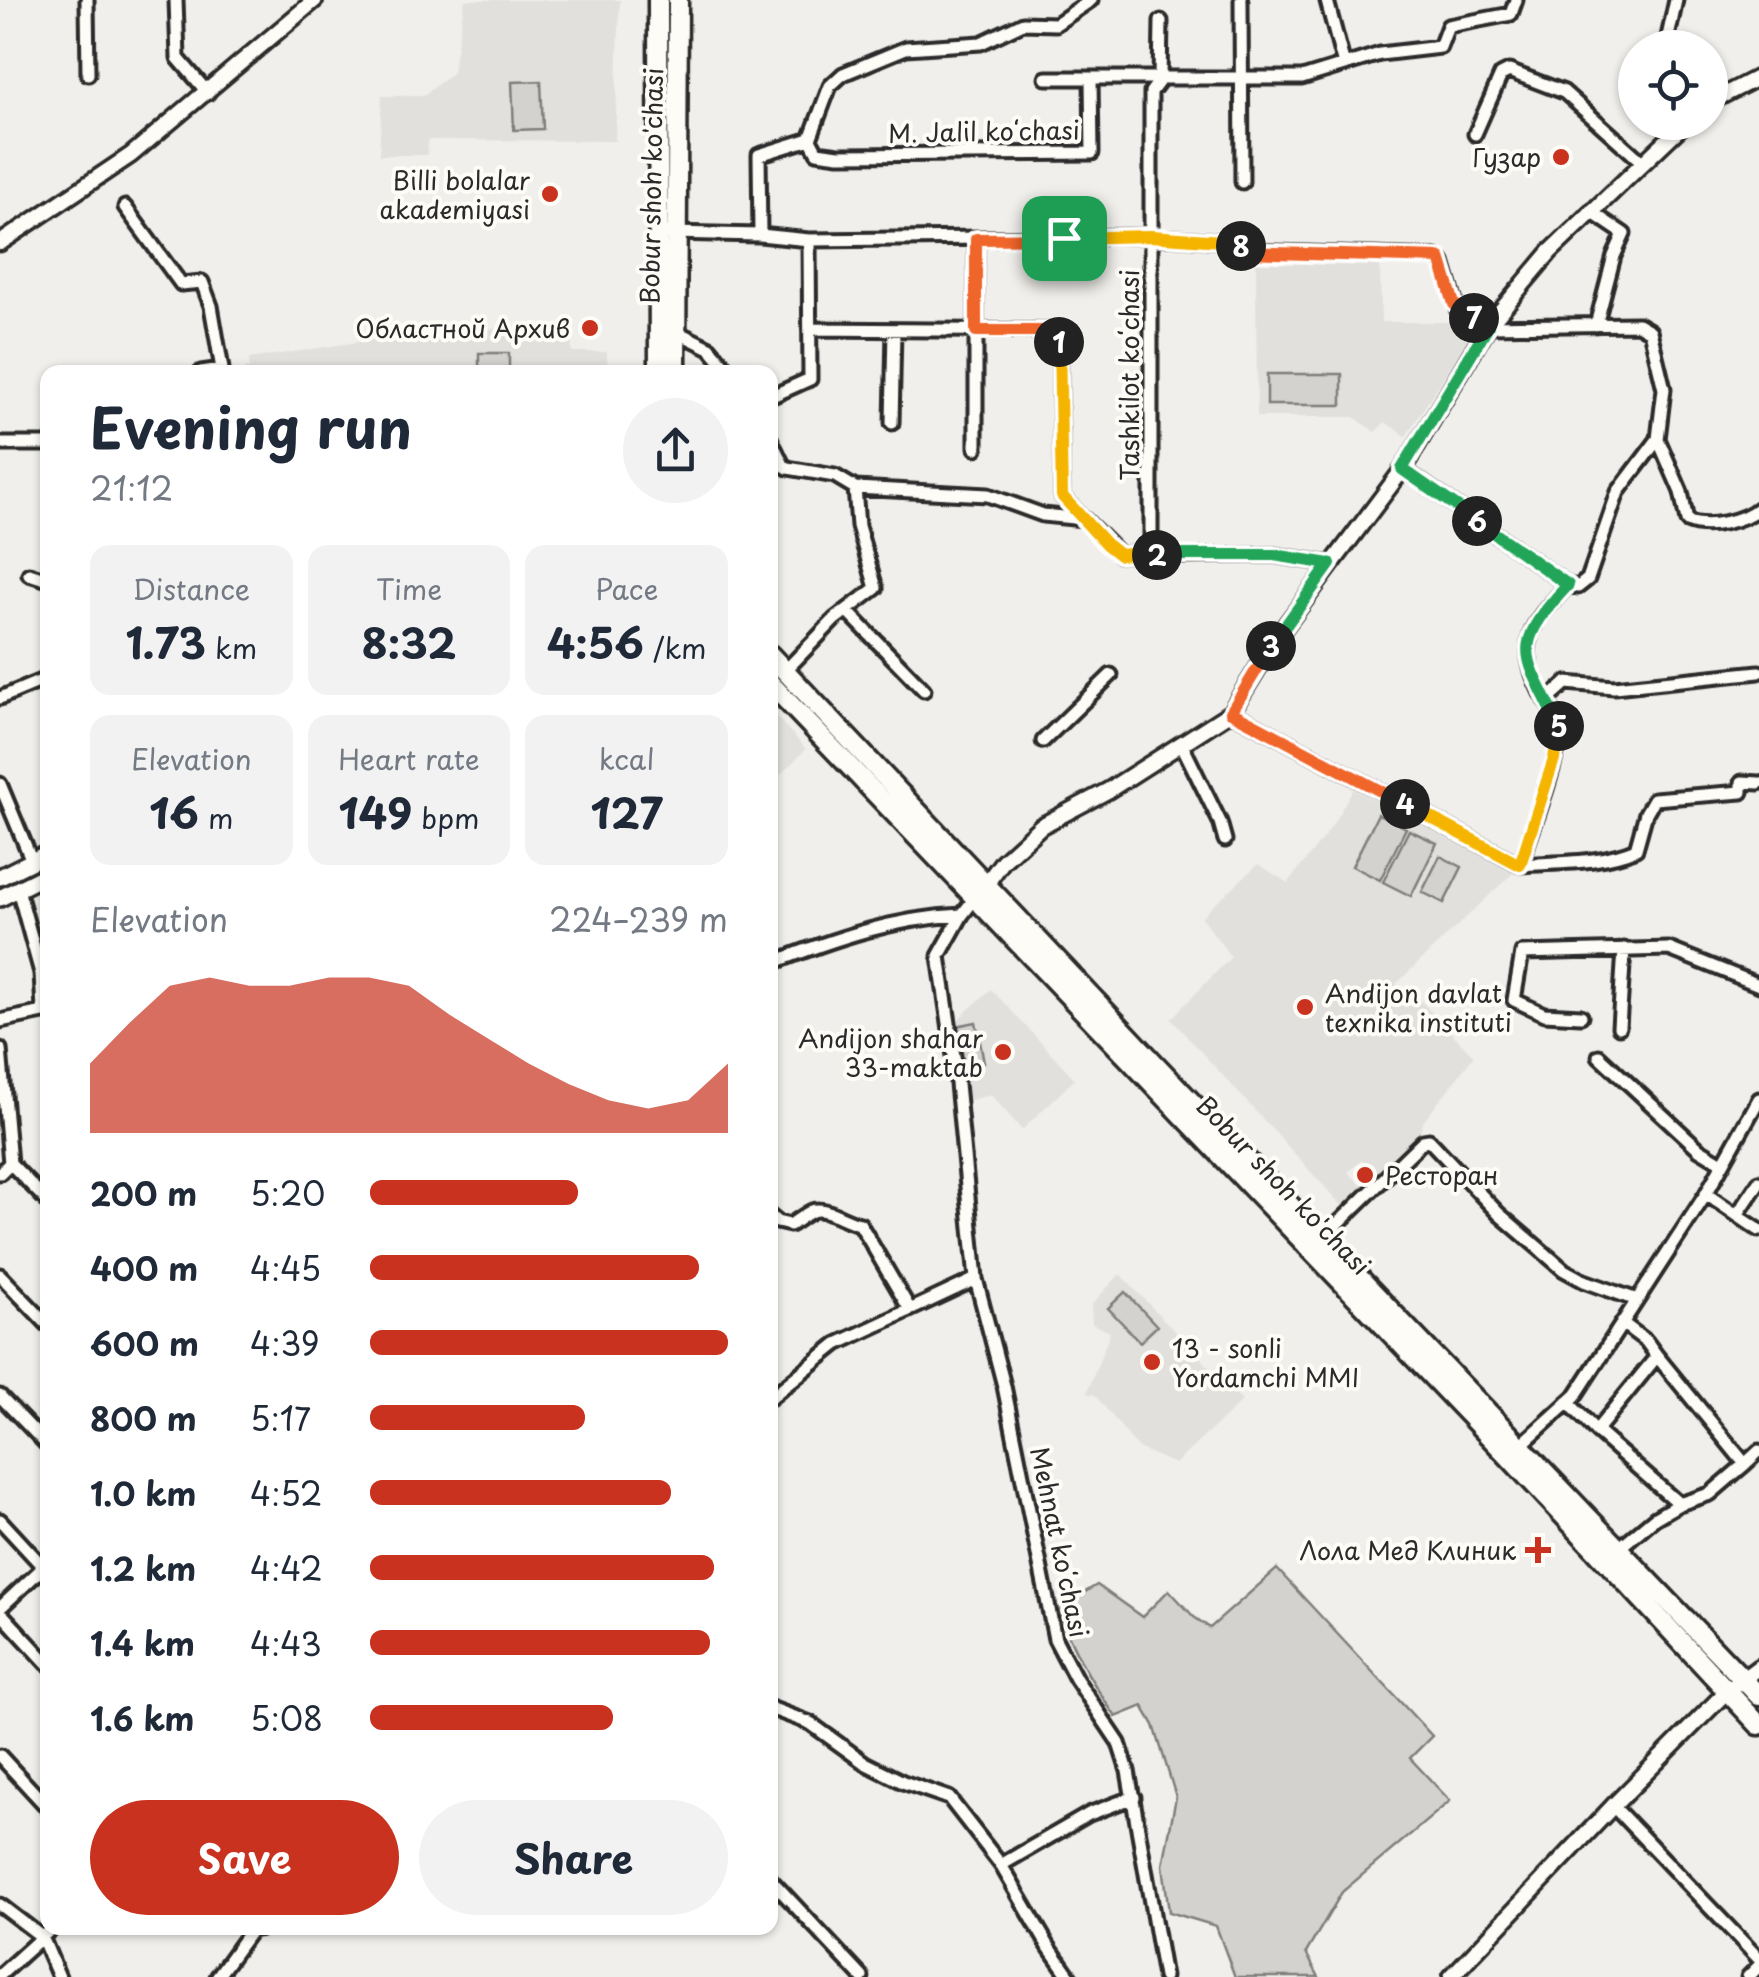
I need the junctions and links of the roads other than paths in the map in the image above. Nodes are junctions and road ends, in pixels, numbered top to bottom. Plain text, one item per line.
1 (87, 0) edge
2 (176, 0) edge
3 (315, 0) edge
4 (658, 0) edge
5 (678, 0) edge
6 (1091, 0) edge
7 (1241, 0) edge
8 (1328, 0) edge
9 (1516, 0) edge
10 (1676, 0) edge
11 (1161, 20) dead end
12 (1669, 30) edge
13 (1344, 65) junction
14 (88, 74) dead end
15 (1759, 77) edge
16 (1046, 78) dead end
17 (1091, 79) junction
18 (1160, 80) junction
19 (1242, 80) junction
20 (208, 93) junction
21 (1728, 93) edge
22 (1475, 134) dead end
23 (810, 139) junction
24 (1666, 140) edge
25 (1642, 161) junction
26 (1242, 182) dead end
27 (125, 207) dead end
28 (1590, 211) junction
29 (666, 233) junction
30 (760, 235) junction
31 (1151, 236) junction
32 (976, 239) junction
33 (809, 240) junction
34 (0, 243) edge
35 (1596, 325) junction
36 (1488, 326) junction
37 (810, 330) junction
38 (894, 330) junction
39 (675, 331) junction
40 (976, 331) junction
41 (221, 365) edge
42 (659, 365) edge
43 (676, 365) edge
44 (724, 365) edge
45 (778, 393) edge
46 (892, 423) dead end
47 (1658, 439) junction
48 (0, 444) edge
49 (40, 444) edge
50 (976, 448) dead end
51 (778, 454) edge
52 (1402, 469) junction
53 (855, 488) junction
54 (1759, 508) edge
55 (1084, 519) junction
56 (1152, 552) junction
57 (1330, 564) junction
58 (30, 574) dead end
59 (40, 577) edge
60 (1568, 585) junction
61 (847, 611) junction
62 (1759, 672) edge
63 (1111, 675) dead end
64 (778, 677) edge
65 (40, 681) edge
66 (924, 690) dead end
67 (0, 698) edge
68 (1546, 701) junction
69 (1231, 712) junction
70 (1043, 741) dead end
71 (1182, 745) junction
72 (1759, 783) edge
73 (0, 784) edge
74 (1225, 840) dead end
75 (40, 857) edge
76 (1520, 865) junction
77 (0, 877) edge
78 (40, 878) edge
79 (18, 889) junction
80 (981, 891) junction
81 (0, 898) edge
82 (962, 915) junction
83 (1624, 948) junction
84 (778, 961) edge
85 (40, 969) edge
86 (1759, 970) edge
87 (1757, 984) edge
88 (40, 1011) edge
89 (1581, 1016) dead end
90 (0, 1021) edge
91 (1619, 1027) dead end
92 (0, 1049) edge
93 (1599, 1056) dead end
94 (1759, 1100) edge
95 (10, 1163) junction
96 (1722, 1163) junction
97 (0, 1174) edge
98 (1759, 1182) edge
99 (40, 1194) edge
100 (1706, 1194) junction
101 (1738, 1214) junction
102 (778, 1222) edge
103 (1759, 1230) edge
104 (1323, 1238) junction
105 (0, 1274) edge
106 (976, 1279) junction
107 (1637, 1300) junction
108 (909, 1308) junction
109 (40, 1316) edge
110 (1622, 1323) junction
111 (1656, 1356) junction
112 (778, 1392) edge
113 (0, 1396) edge
114 (1568, 1402) junction
115 (1596, 1431) junction
116 (40, 1438) edge
117 (1520, 1446) junction
118 (1759, 1452) edge
119 (1745, 1464) junction
120 (1679, 1504) junction
121 (0, 1520) edge
122 (1618, 1548) junction
123 (40, 1562) edge
124 (40, 1573) edge
125 (0, 1610) edge
126 (40, 1655) edge
127 (1759, 1666) edge
128 (1744, 1680) junction
129 (1728, 1691) junction
130 (1759, 1696) edge
131 (778, 1711) edge
132 (1759, 1725) edge
133 (0, 1756) edge
134 (1134, 1797) junction
135 (40, 1799) edge
136 (1613, 1806) junction
137 (1001, 1865) junction
138 (778, 1888) edge
139 (0, 1905) edge
140 (40, 1928) edge
141 (44, 1935) edge
142 (48, 1935) edge
143 (250, 1935) edge
144 (1759, 1963) edge
145 (0, 1975) edge
146 (59, 1977) edge
147 (217, 1977) edge
148 (862, 1977) edge
149 (1070, 1977) edge
150 (1164, 1977) edge
151 (1451, 1977) edge
152 (1748, 1977) edge

1 - 14 street
2 - 20 street
3 - 20 street
4 - 29 main road, Bobur shoh ko'chasi
5 - 29 main road, Bobur shoh ko'chasi
6 - 23 street
7 - 19 street
8 - 13 street
9 - 13 street
10 - 12 street
11 - 18 street, Tashkilot koʻchasi
13 - 19 street
15 - 21 street
16 - 17 street
17 - 18 street
17 - 23 street, M. Jalil koʻchasi
18 - 19 street
18 - 31 street, Tashkilot koʻchasi
19 - 26 street
20 - 34 street
22 - 25 street
23 - 30 street
24 - 25 street
25 - 28 street
27 - 41 street
28 - 35 street
28 - 36 street
29 - 30 street
29 - 39 main road, Bobur shoh ko'chasi
29 - 42 main road, Bobur shoh ko'chasi
30 - 33 street
31 - 32 street
31 - 36 street
31 - 56 street, Tashkilot koʻchasi
32 - 33 street
32 - 40 street
33 - 37 street
35 - 36 street
35 - 47 street
36 - 52 street
37 - 38 street
37 - 45 street
38 - 40 street
38 - 46 street
39 - 43 main road, Bobur shoh ko'chasi
39 - 44 street
40 - 50 street
40 - 55 street
47 - 54 street
47 - 60 street
48 - 49 street
51 - 53 street
52 - 57 street
52 - 60 street
53 - 55 street
53 - 61 street
55 - 56 street
56 - 57 street
57 - 69 street
58 - 59 street
60 - 68 street
61 - 64 street
61 - 66 street
62 - 68 street
63 - 70 street
64 - 80 main road, Bobur shoh ko'chasi
65 - 67 street
68 - 76 street
69 - 71 street
69 - 76 street
71 - 74 street
71 - 80 street
72 - 76 street
73 - 75 street
75 - 77 main road
78 - 79 main road
79 - 81 main road
79 - 85 street
80 - 82 street, Mehnat koʻchasi
80 - 104 main road, Bobur shoh ko'chasi
80 - 129 main road, Bobur shoh ko'chasi
82 - 84 street
82 - 106 street, Mehnat koʻchasi
83 - 87 street
83 - 89 street
83 - 91 street
86 - 87 street
88 - 90 street
92 - 95 street
93 - 96 street
94 - 96 street
95 - 97 street
95 - 99 street
96 - 100 street
98 - 101 street
100 - 101 street
100 - 107 street
101 - 103 street
102 - 108 street
104 - 107 street
104 - 117 main road, Bobur shoh ko'chasi
105 - 109 street
106 - 108 street
106 - 134 street, Mehnat koʻchasi
107 - 110 street
108 - 112 street
110 - 111 street
110 - 114 street
111 - 115 street
111 - 119 street
113 - 116 street
114 - 115 street
114 - 117 street
115 - 120 street
117 - 122 main road, Bobur shoh ko'chasi
118 - 119 street
119 - 120 street
120 - 122 street
121 - 123 street
122 - 128 main road, Bobur shoh ko'chasi
124 - 125 street
125 - 126 street
127 - 128 street
128 - 129 street
128 - 130 main road, Bobur shoh ko'chasi
129 - 132 main road, Bobur shoh ko'chasi
129 - 136 street
131 - 137 street
133 - 135 street
134 - 137 street
134 - 150 street, Mehnat koʻchasi
136 - 144 street
136 - 151 street
137 - 149 street
138 - 148 street
139 - 140 street
141 - 145 street
142 - 146 street
143 - 147 street
144 - 152 street

